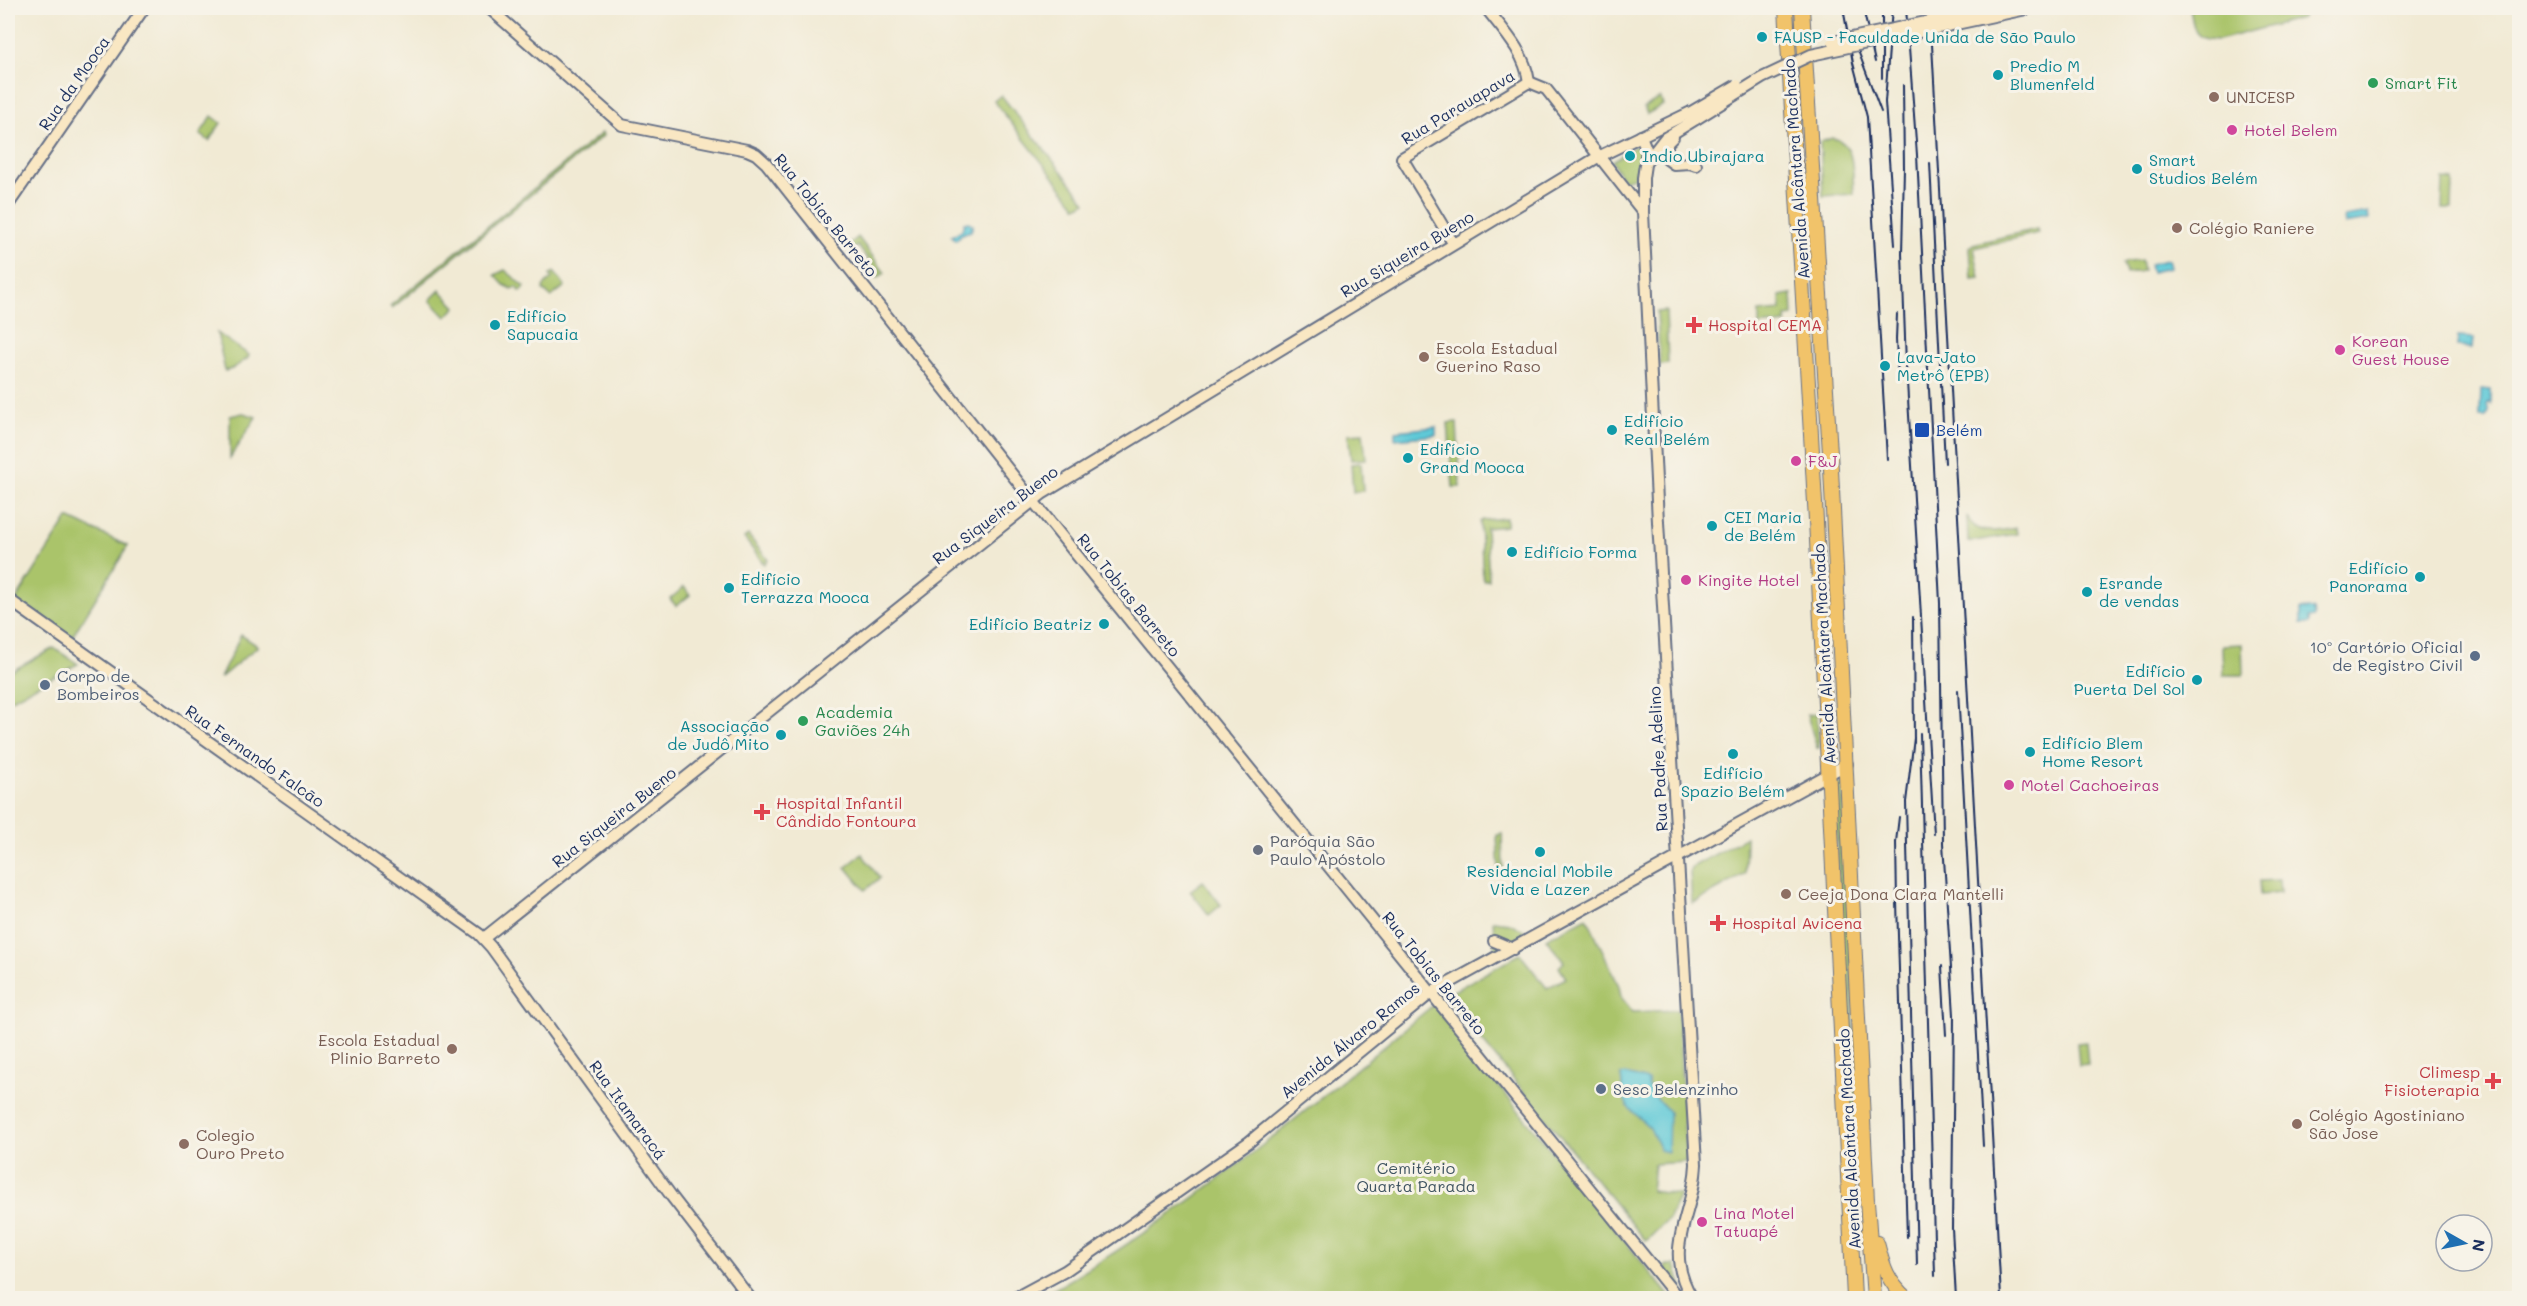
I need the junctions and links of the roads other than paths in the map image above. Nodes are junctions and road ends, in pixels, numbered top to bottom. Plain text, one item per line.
1 (144, 8) edge
2 (489, 8) edge
3 (1486, 8) edge
4 (1786, 8) edge
5 (1802, 8) edge
6 (1991, 8) edge
7 (2031, 8) edge
8 (1529, 82) junction
9 (1694, 116) junction
10 (1677, 131) junction
11 (1641, 136) junction
12 (1598, 157) junction
13 (1646, 163) junction
14 (1696, 165) dead end
15 (8, 205) edge
16 (1643, 212) junction
17 (1453, 243) junction
18 (1033, 501) junction
19 (8, 599) edge
20 (1847, 764) junction
21 (1828, 775) junction
22 (1678, 857) junction
23 (484, 938) junction
24 (1494, 941) dead end
25 (1513, 949) junction
26 (1431, 993) junction
27 (1868, 1201) junction
28 (1853, 1295) edge
29 (1015, 1298) edge
30 (750, 1299) edge
31 (1010, 1299) edge
32 (1678, 1299) edge
33 (1692, 1299) edge
34 (1874, 1299) edge
35 (1906, 1299) edge

1 - 15 main road, Rua da Mooca
2 - 18 main road, Rua Tobias Barreto
3 - 8 main road
4 - 21 highway, Avenida Alcântara Machado
5 - 20 highway, Avenida Alcântara Machado
6 - 9 main road, bridge
7 - 9 main road, bridge
8 - 12 main road
8 - 17 main road, Rua Parauapava
9 - 10 main road
9 - 11 main road, Rua Siqueira Bueno
10 - 13 main road
10 - 14 main road
11 - 12 main road, Rua Siqueira Bueno
11 - 13 main road, Rua Padre Adelino
12 - 16 main road
12 - 17 main road, Rua Siqueira Bueno
13 - 16 main road, Rua Padre Adelino
16 - 22 main road, Rua Padre Adelino
17 - 18 main road, Rua Siqueira Bueno
18 - 23 main road, Rua Siqueira Bueno
18 - 26 main road, Rua Tobias Barreto
19 - 23 main road, Rua Fernando Falcão
20 - 21 main road, Avenida Álvaro Ramos
20 - 27 highway, Avenida Alcântara Machado
21 - 22 main road, Avenida Álvaro Ramos
21 - 28 highway, Avenida Alcântara Machado
22 - 25 main road, Avenida Álvaro Ramos
22 - 33 main road, Rua Padre Adelino
23 - 30 main road, Rua Itamaracá
24 - 25 main road
25 - 26 main road, Avenida Álvaro Ramos
26 - 29 main road, Avenida Álvaro Ramos
26 - 32 main road, Rua Tobias Barreto
27 - 34 highway, Avenida Alcântara Machado
27 - 35 highway
29 - 31 main road, Avenida Álvaro Ramos

